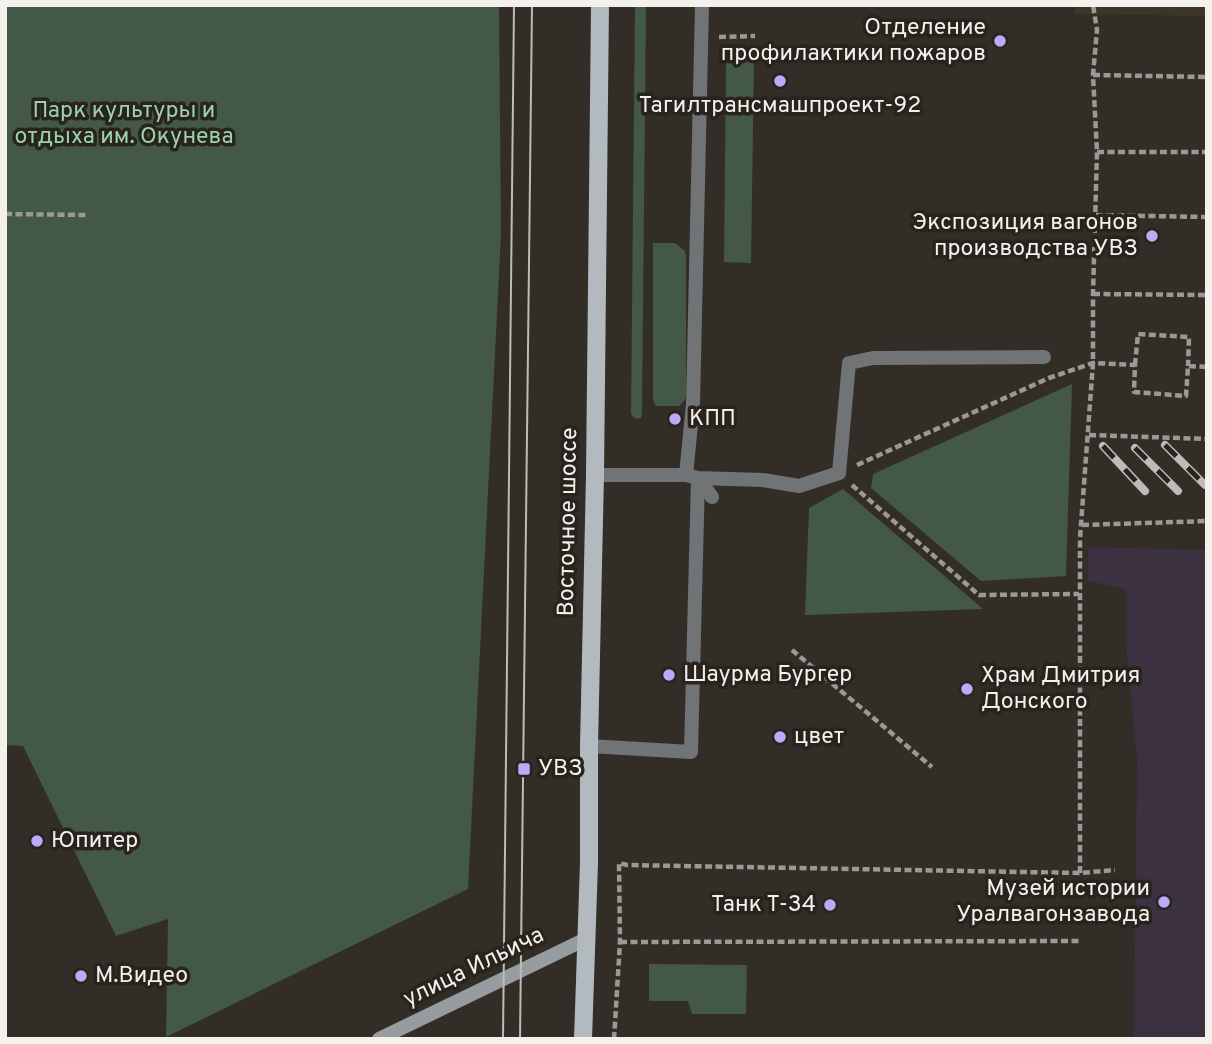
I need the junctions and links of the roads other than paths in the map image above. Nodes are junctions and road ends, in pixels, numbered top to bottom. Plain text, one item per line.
1 (600, 5) edge
2 (702, 5) edge
3 (1044, 358) dead end
4 (595, 475) junction
5 (692, 476) junction
6 (712, 496) dead end
7 (589, 746) junction
8 (588, 938) junction
9 (379, 1039) edge
10 (583, 1039) edge

1 - 4 main road, Восточное шоссе
2 - 5 lane
3 - 5 lane
4 - 5 lane
4 - 7 main road, Восточное шоссе
5 - 6 lane
5 - 7 lane
7 - 8 main road, Восточное шоссе
8 - 9 street, улица Ильича
8 - 10 main road, Восточное шоссе

